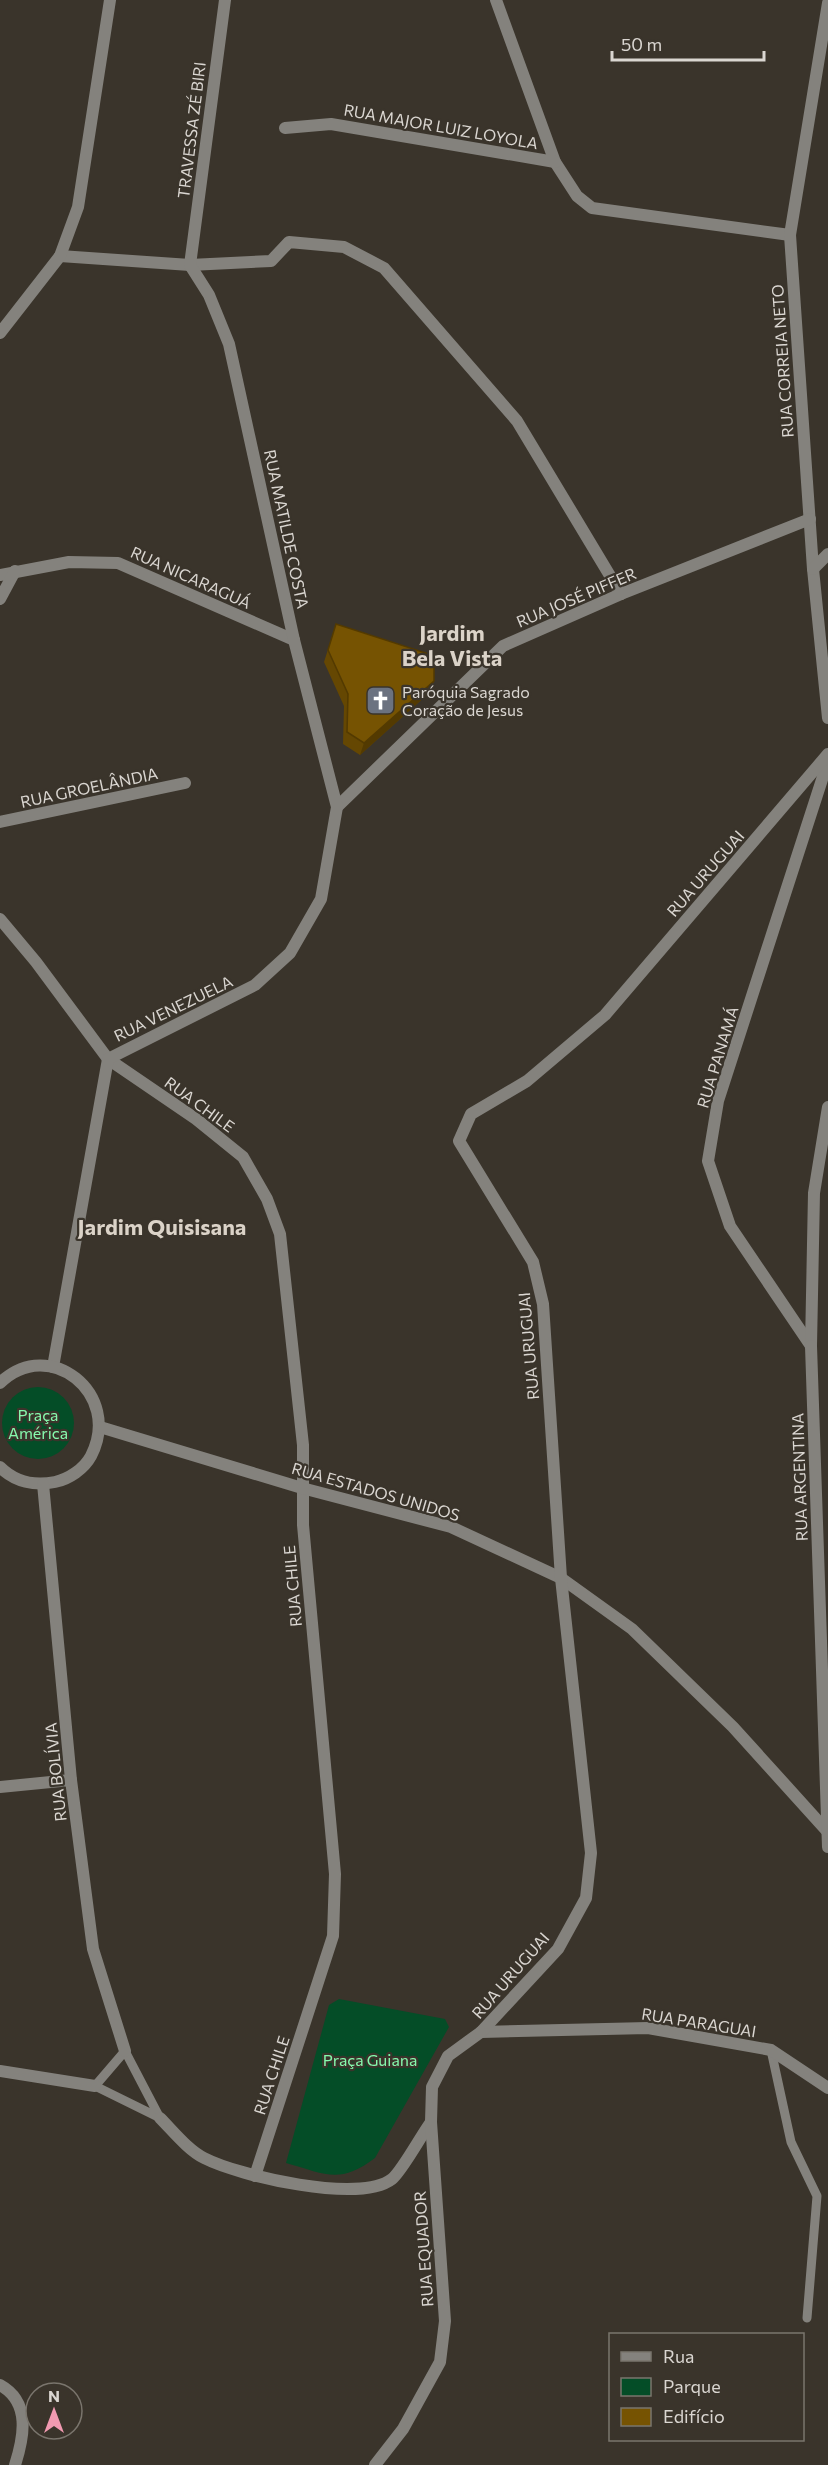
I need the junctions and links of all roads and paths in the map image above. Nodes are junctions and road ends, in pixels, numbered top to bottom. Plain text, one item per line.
1 (110, 0) edge
2 (225, 0) edge
3 (496, 0) edge
4 (828, 3) edge
5 (285, 128) dead end
6 (555, 162) junction
7 (790, 235) junction
8 (60, 256) junction
9 (190, 265) junction
10 (0, 333) edge
11 (810, 519) junction
12 (828, 555) edge
13 (813, 569) junction
14 (15, 571) junction
15 (0, 575) edge
16 (621, 594) junction
17 (0, 599) edge
18 (294, 640) junction
19 (828, 718) edge
20 (828, 754) edge
21 (828, 760) edge
22 (185, 783) dead end
23 (337, 807) junction
24 (0, 822) edge
25 (0, 919) edge
26 (108, 1059) junction
27 (828, 1107) edge
28 (811, 1346) junction
29 (53, 1367) junction
30 (2, 1376) edge
31 (100, 1427) junction
32 (0, 1467) edge
33 (43, 1484) junction
34 (302, 1488) junction
35 (561, 1578) junction
36 (71, 1780) junction
37 (0, 1787) edge
38 (826, 1831) junction
39 (828, 1847) edge
40 (481, 2032) junction
41 (125, 2050) junction
42 (771, 2050) junction
43 (0, 2071) edge
44 (94, 2086) junction
45 (828, 2088) edge
46 (160, 2118) junction
47 (431, 2122) junction
48 (255, 2176) junction
49 (807, 2318) dead end
50 (0, 2385) edge
51 (15, 2465) edge
52 (375, 2465) edge

1 - 8 street
2 - 9 street, TRAVESSA ZÉ BIRI
3 - 6 street
4 - 7 street, RUA CORREIA NETO
5 - 6 street, RUA MAJOR LUIZ LOYOLA
6 - 7 street
7 - 11 street, RUA CORREIA NETO
8 - 9 street
8 - 10 street
9 - 16 street
9 - 18 street, RUA MATILDE COSTA
11 - 13 street, RUA CORREIA NETO
11 - 16 street, RUA JOSÉ PIFFER
12 - 13 street
13 - 19 street, RUA CORREIA NETO
14 - 15 street, RUA NICARAGUÁ
14 - 17 street
14 - 18 street, RUA NICARAGUÁ
16 - 23 street, RUA JOSÉ PIFFER
18 - 23 street, RUA MATILDE COSTA
20 - 35 street, RUA URUGUAI
21 - 28 street, RUA PANAMÁ
22 - 24 street, RUA GROELÂNDIA
23 - 26 street, RUA VENEZUELA
25 - 26 street, RUA CHILE
26 - 29 street, RUA VENEZUELA
26 - 34 street, RUA CHILE
27 - 28 street, RUA ARGENTINA
28 - 38 street, RUA ARGENTINA
29 - 30 street
29 - 31 street
31 - 33 street
31 - 34 street, RUA ESTADOS UNIDOS
32 - 33 street
33 - 36 street, RUA BOLÍVIA
34 - 35 street, RUA ESTADOS UNIDOS
34 - 48 street, RUA CHILE
35 - 38 street, RUA ESTADOS UNIDOS
35 - 40 street, RUA URUGUAI
36 - 37 street
36 - 41 street, RUA BOLÍVIA
38 - 39 street, RUA ARGENTINA
40 - 42 street, RUA PARAGUAI
40 - 47 street, RUA EQUADOR
41 - 44 lane
41 - 46 lane
42 - 45 street, RUA PARAGUAI
42 - 49 lane
43 - 44 street
44 - 46 lane
46 - 48 street
47 - 48 street
47 - 52 street, RUA EQUADOR
50 - 51 street

